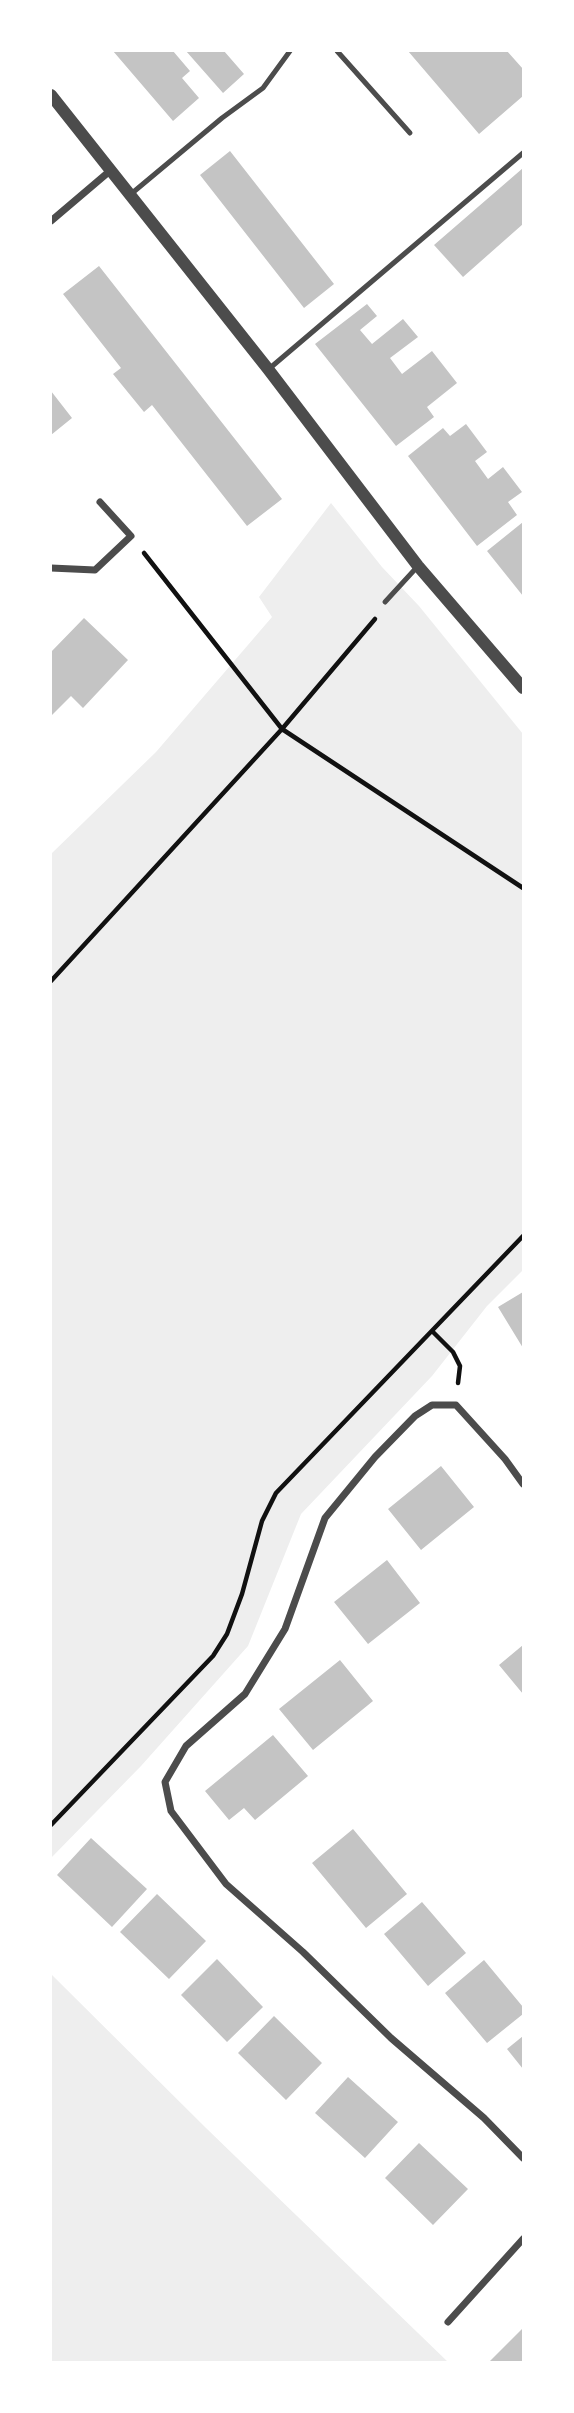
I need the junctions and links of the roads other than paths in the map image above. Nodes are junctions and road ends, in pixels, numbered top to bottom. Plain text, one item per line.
1 (290, 51) edge
2 (337, 51) edge
3 (51, 95) edge
4 (410, 133) dead end
5 (523, 153) edge
6 (111, 170) junction
7 (131, 194) junction
8 (51, 220) edge
9 (268, 369) junction
10 (100, 502) dead end
11 (418, 566) junction
12 (51, 568) edge
13 (386, 602) road end
14 (521, 680) edge
15 (523, 1485) edge
16 (523, 2158) edge
17 (523, 2239) edge
18 (448, 2322) dead end

1 - 7 lane
2 - 4 lane
3 - 6 street
5 - 9 lane
6 - 7 street
6 - 8 street
7 - 9 street
9 - 11 street
10 - 12 street
11 - 13 lane
11 - 14 street
15 - 16 street
17 - 18 street

